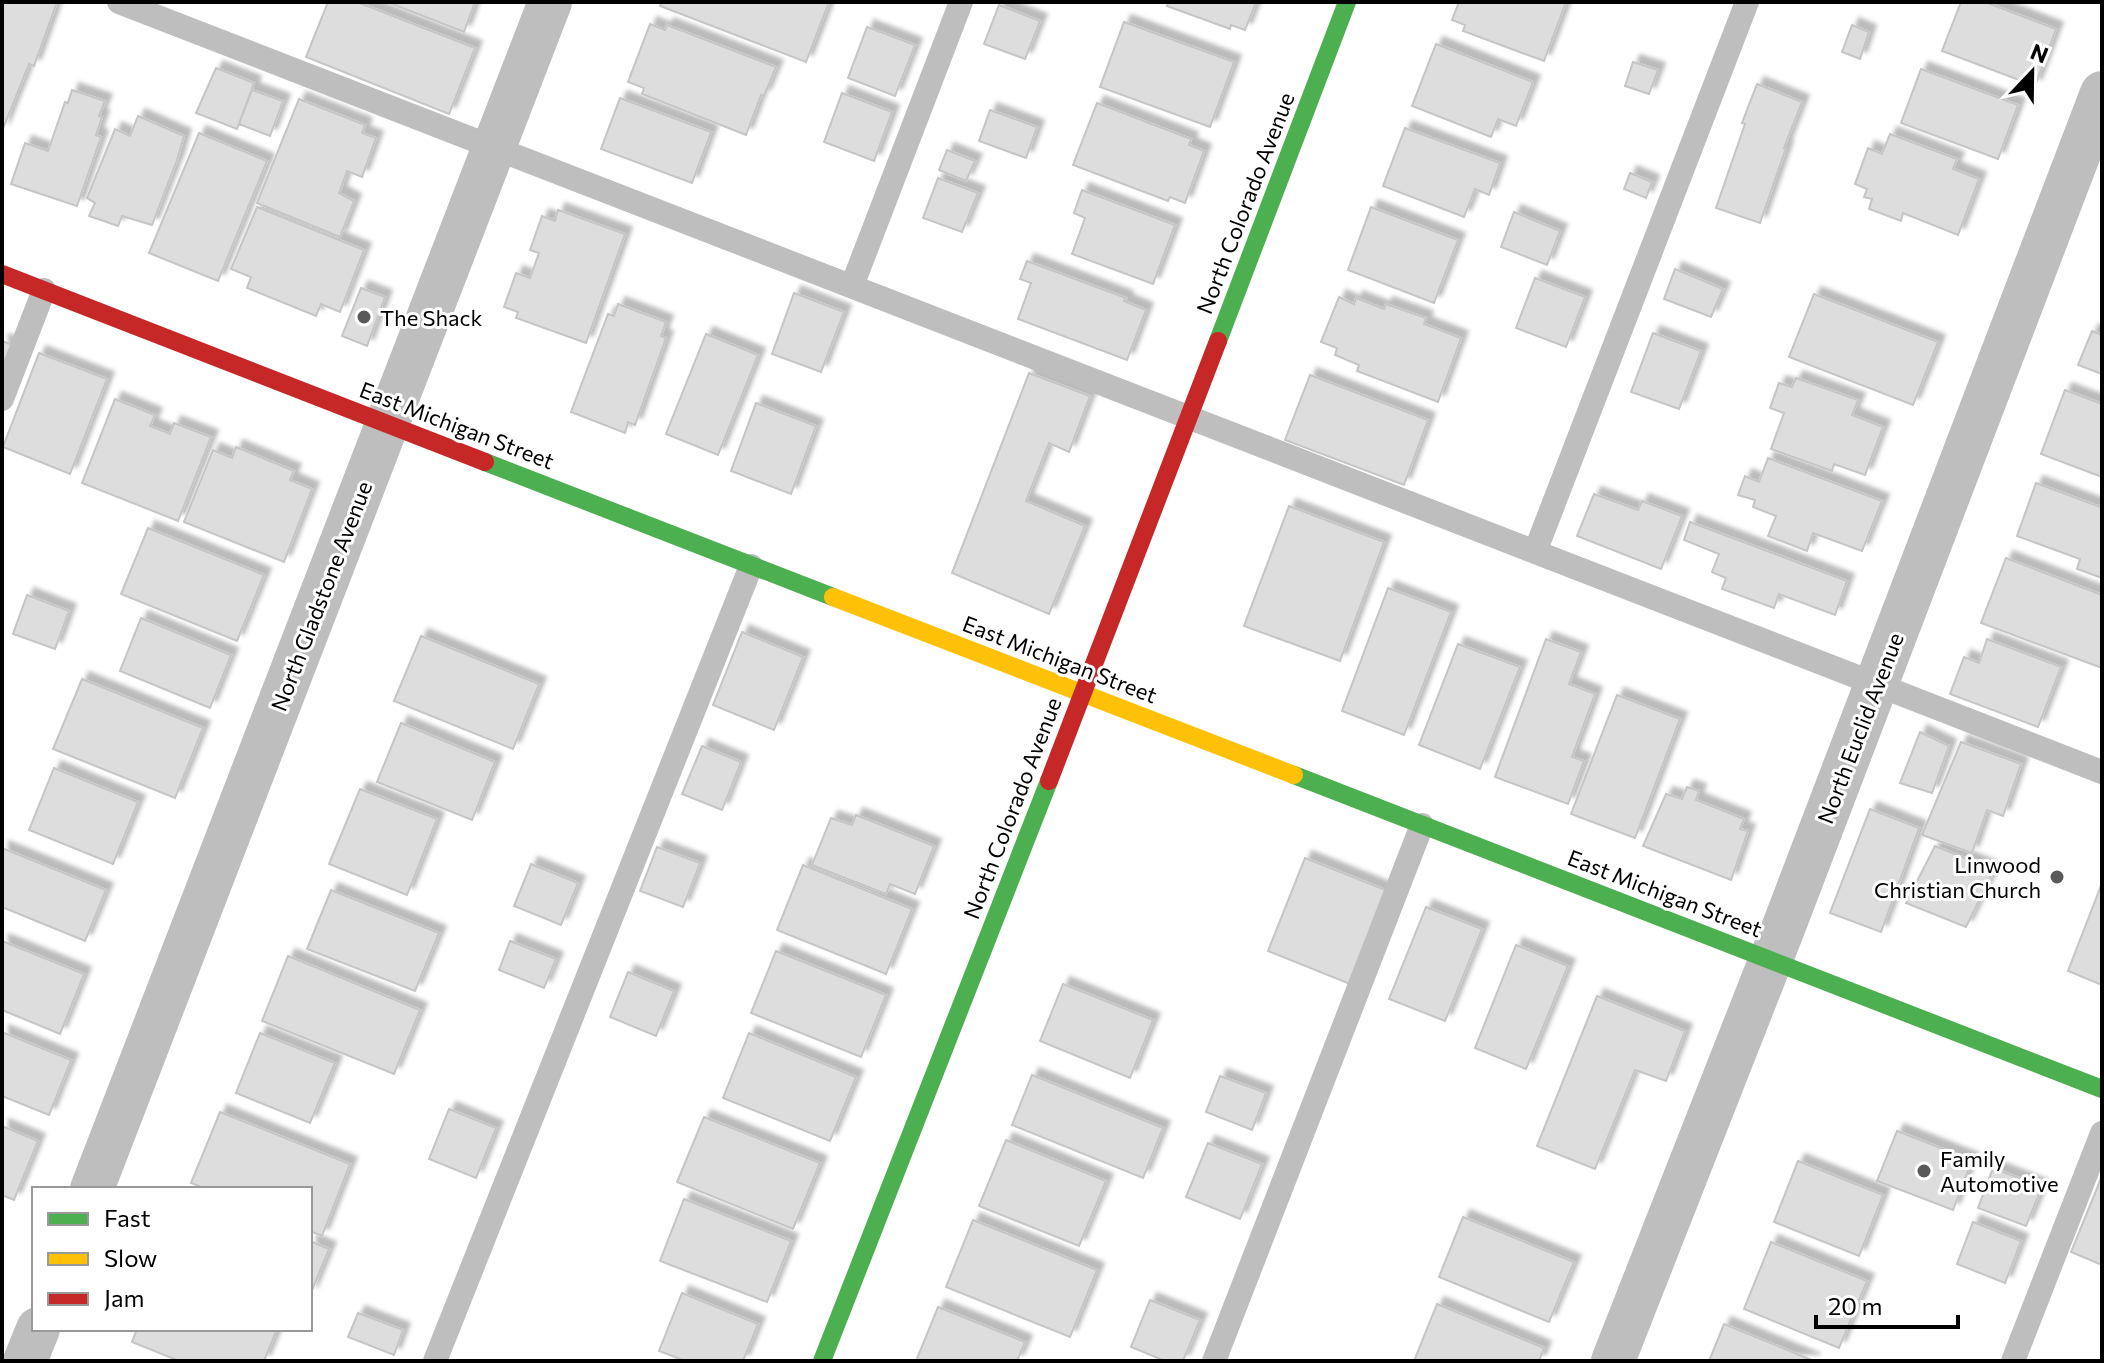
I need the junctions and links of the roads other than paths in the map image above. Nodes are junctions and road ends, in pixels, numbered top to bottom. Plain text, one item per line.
1 (119, 2) edge
2 (550, 2) edge
3 (961, 2) edge
4 (1347, 2) edge
5 (1747, 2) edge
6 (175, 12) edge
7 (2102, 93) edge
8 (494, 148) junction
9 (2, 274) edge
10 (852, 286) junction
11 (44, 290) junction
12 (2, 399) edge
13 (1189, 417) junction
14 (387, 423) junction
15 (1535, 552) junction
16 (751, 566) junction
17 (1876, 684) junction
18 (1082, 694) junction
19 (2102, 772) edge
20 (1422, 825) junction
21 (1770, 960) junction
22 (2102, 1089) edge
23 (2102, 1133) edge
24 (93, 1187) edge
25 (37, 1331) edge
26 (25, 1361) edge
27 (435, 1361) edge
28 (822, 1361) edge
29 (1214, 1361) edge
30 (1613, 1361) edge
31 (2013, 1361) edge

1 - 6 lane
2 - 8 street, North Gladstone Avenue
3 - 10 lane
4 - 13 main road, North Colorado Avenue
5 - 15 lane
6 - 8 lane
7 - 17 street, North Euclid Avenue
8 - 10 lane
8 - 14 street, North Gladstone Avenue
9 - 11 main road, East Michigan Street
10 - 13 lane
11 - 12 lane
11 - 14 main road, East Michigan Street
13 - 15 lane
13 - 18 main road, North Colorado Avenue
14 - 16 main road, East Michigan Street
14 - 24 street, North Gladstone Avenue
15 - 17 lane
16 - 18 main road, East Michigan Street
16 - 27 lane
17 - 19 lane
17 - 21 street, North Euclid Avenue
18 - 20 main road, East Michigan Street
18 - 28 main road, North Colorado Avenue
20 - 21 main road, East Michigan Street
20 - 29 lane
21 - 22 main road, East Michigan Street
21 - 30 street, North Euclid Avenue
23 - 31 lane
25 - 26 street

